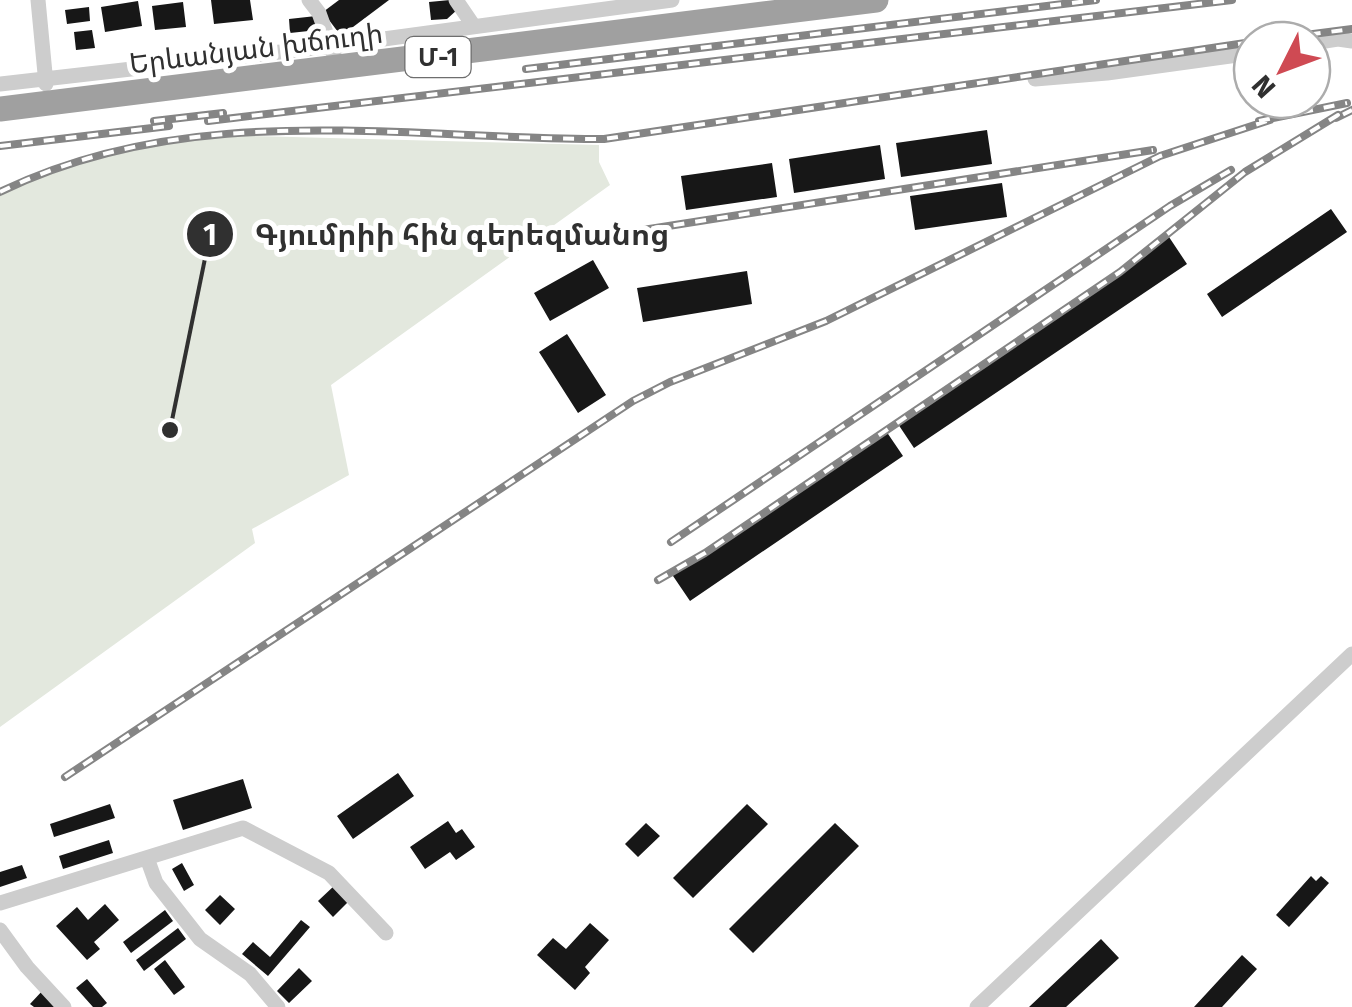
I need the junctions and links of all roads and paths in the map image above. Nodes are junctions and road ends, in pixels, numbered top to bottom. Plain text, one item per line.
1 (309, 0) edge
2 (456, 0) edge
3 (664, 0) edge
4 (672, 0) edge
5 (866, 1) edge
6 (42, 2) edge
7 (737, 8) edge
8 (473, 25) junction
9 (1232, 56) edge
10 (335, 57) junction
11 (1035, 80) dead end
12 (0, 84) edge
13 (47, 91) junction
14 (0, 109) edge
15 (1352, 654) edge
16 (147, 858) junction
17 (0, 903) edge
18 (0, 930) edge
19 (386, 933) dead end
20 (64, 1007) edge
21 (278, 1007) edge
22 (977, 1007) edge

1 - 10 street
2 - 8 street
3 - 4 street
3 - 8 street
5 - 7 highway, Երևանյան խճուղի / Մ-1
6 - 13 street
7 - 10 highway, Երևանյան խճուղի / Մ-1
8 - 10 street
9 - 11 street
10 - 13 highway, Երևանյան խճուղի / Մ-1
12 - 13 street
13 - 14 highway, Երևանյան խճուղի / Մ-1
15 - 22 street
16 - 17 street
16 - 19 street
16 - 21 street
18 - 20 street

